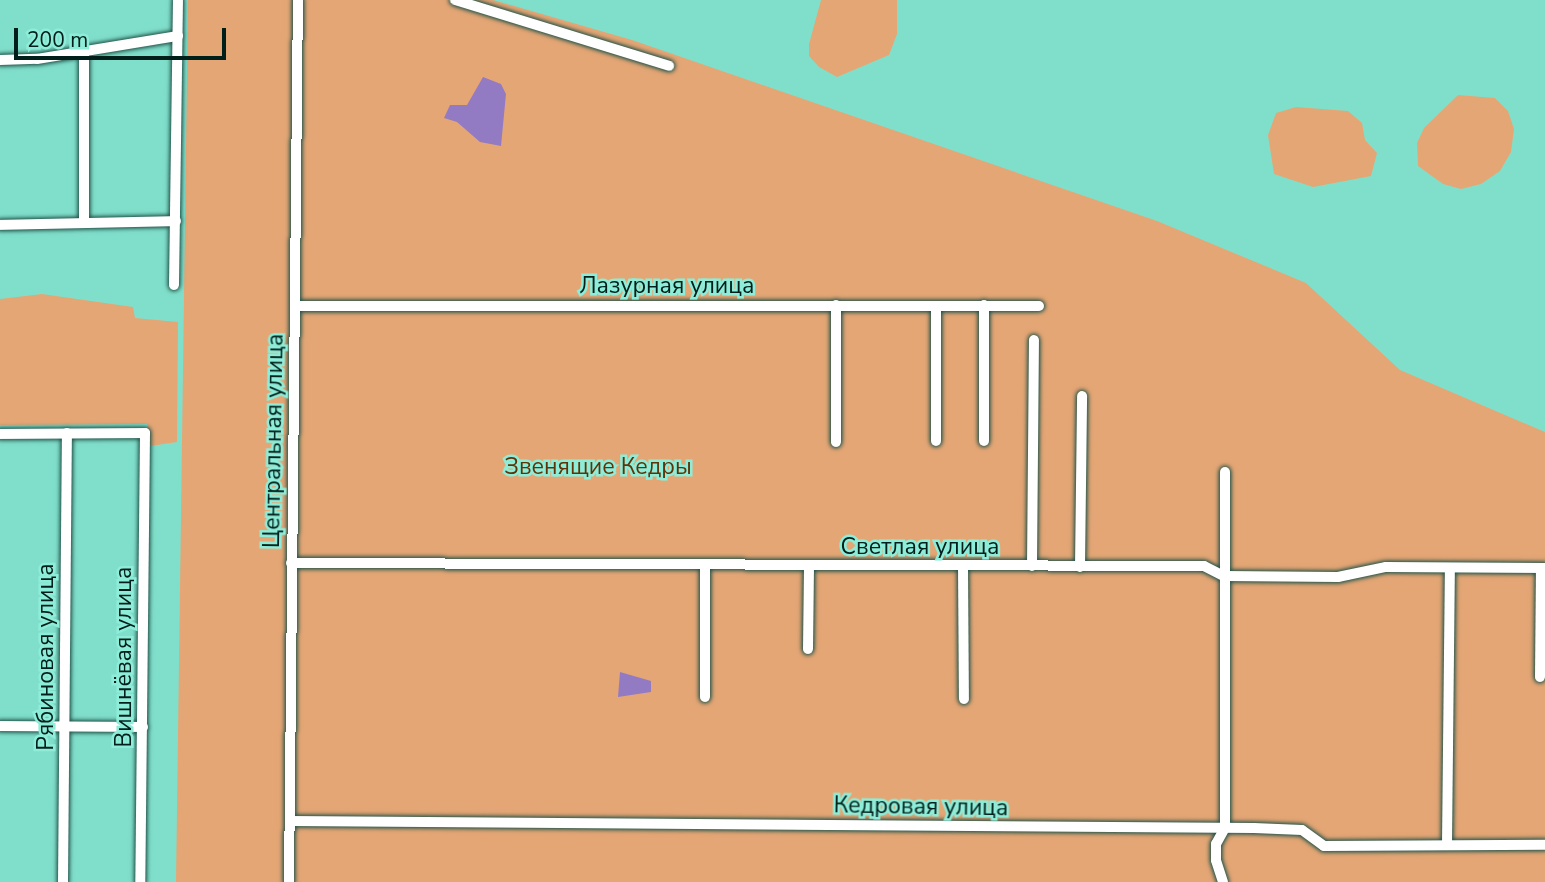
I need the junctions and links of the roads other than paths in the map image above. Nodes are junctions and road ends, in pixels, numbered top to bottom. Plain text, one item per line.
1 (178, 0) edge
2 (298, 0) edge
3 (456, 0) edge
4 (178, 36) junction
5 (84, 53) junction
6 (0, 60) edge
7 (669, 66) dead end
8 (176, 221) junction
9 (84, 223) junction
10 (0, 225) edge
11 (174, 285) dead end
12 (836, 305) junction
13 (984, 305) junction
14 (296, 306) junction
15 (936, 306) junction
16 (1039, 306) dead end
17 (1034, 340) dead end
18 (1082, 396) dead end
19 (67, 432) junction
20 (0, 434) edge
21 (936, 441) dead end
22 (984, 441) dead end
23 (836, 442) dead end
24 (1225, 472) dead end
25 (291, 563) junction
26 (705, 565) junction
27 (809, 566) junction
28 (1032, 566) junction
29 (963, 567) junction
30 (1080, 567) junction
31 (1450, 568) junction
32 (1543, 568) edge
33 (1224, 576) junction
34 (808, 649) dead end
35 (1540, 677) dead end
36 (705, 697) dead end
37 (964, 699) dead end
38 (0, 726) edge
39 (65, 726) junction
40 (143, 727) junction
41 (290, 821) junction
42 (1225, 828) junction
43 (1447, 844) junction
44 (1545, 845) edge
45 (63, 882) edge
46 (140, 882) edge
47 (289, 882) edge
48 (1223, 882) edge

1 - 4 street
2 - 14 street, Центральная улица
3 - 7 street
4 - 5 street
4 - 8 street
5 - 6 street
5 - 9 street
8 - 9 street
8 - 11 street
9 - 10 street
12 - 14 street, Лазурная улица
12 - 15 street, Лазурная улица
12 - 23 street
13 - 15 street, Лазурная улица
13 - 16 street, Лазурная улица
13 - 22 street
14 - 25 street, Центральная улица
15 - 21 street
17 - 28 street
18 - 30 street
19 - 20 street
19 - 39 street, Рябиновая улица
19 - 40 street, Вишнёвая улица
24 - 33 street
25 - 26 street, Светлая улица
25 - 41 street, Центральная улица
26 - 27 street, Светлая улица
26 - 36 street
27 - 29 street, Светлая улица
27 - 34 street
28 - 29 street, Светлая улица
28 - 30 street, Светлая улица
29 - 37 street
30 - 33 street, Светлая улица
31 - 32 street, Светлая улица
31 - 33 street, Светлая улица
31 - 43 street
32 - 35 street
33 - 42 street
38 - 39 street
39 - 40 street
39 - 45 street, Рябиновая улица
40 - 46 street, Вишнёвая улица
41 - 42 street, Кедровая улица
41 - 47 street, Центральная улица
42 - 43 street, Кедровая улица
42 - 48 street
43 - 44 street, Кедровая улица

